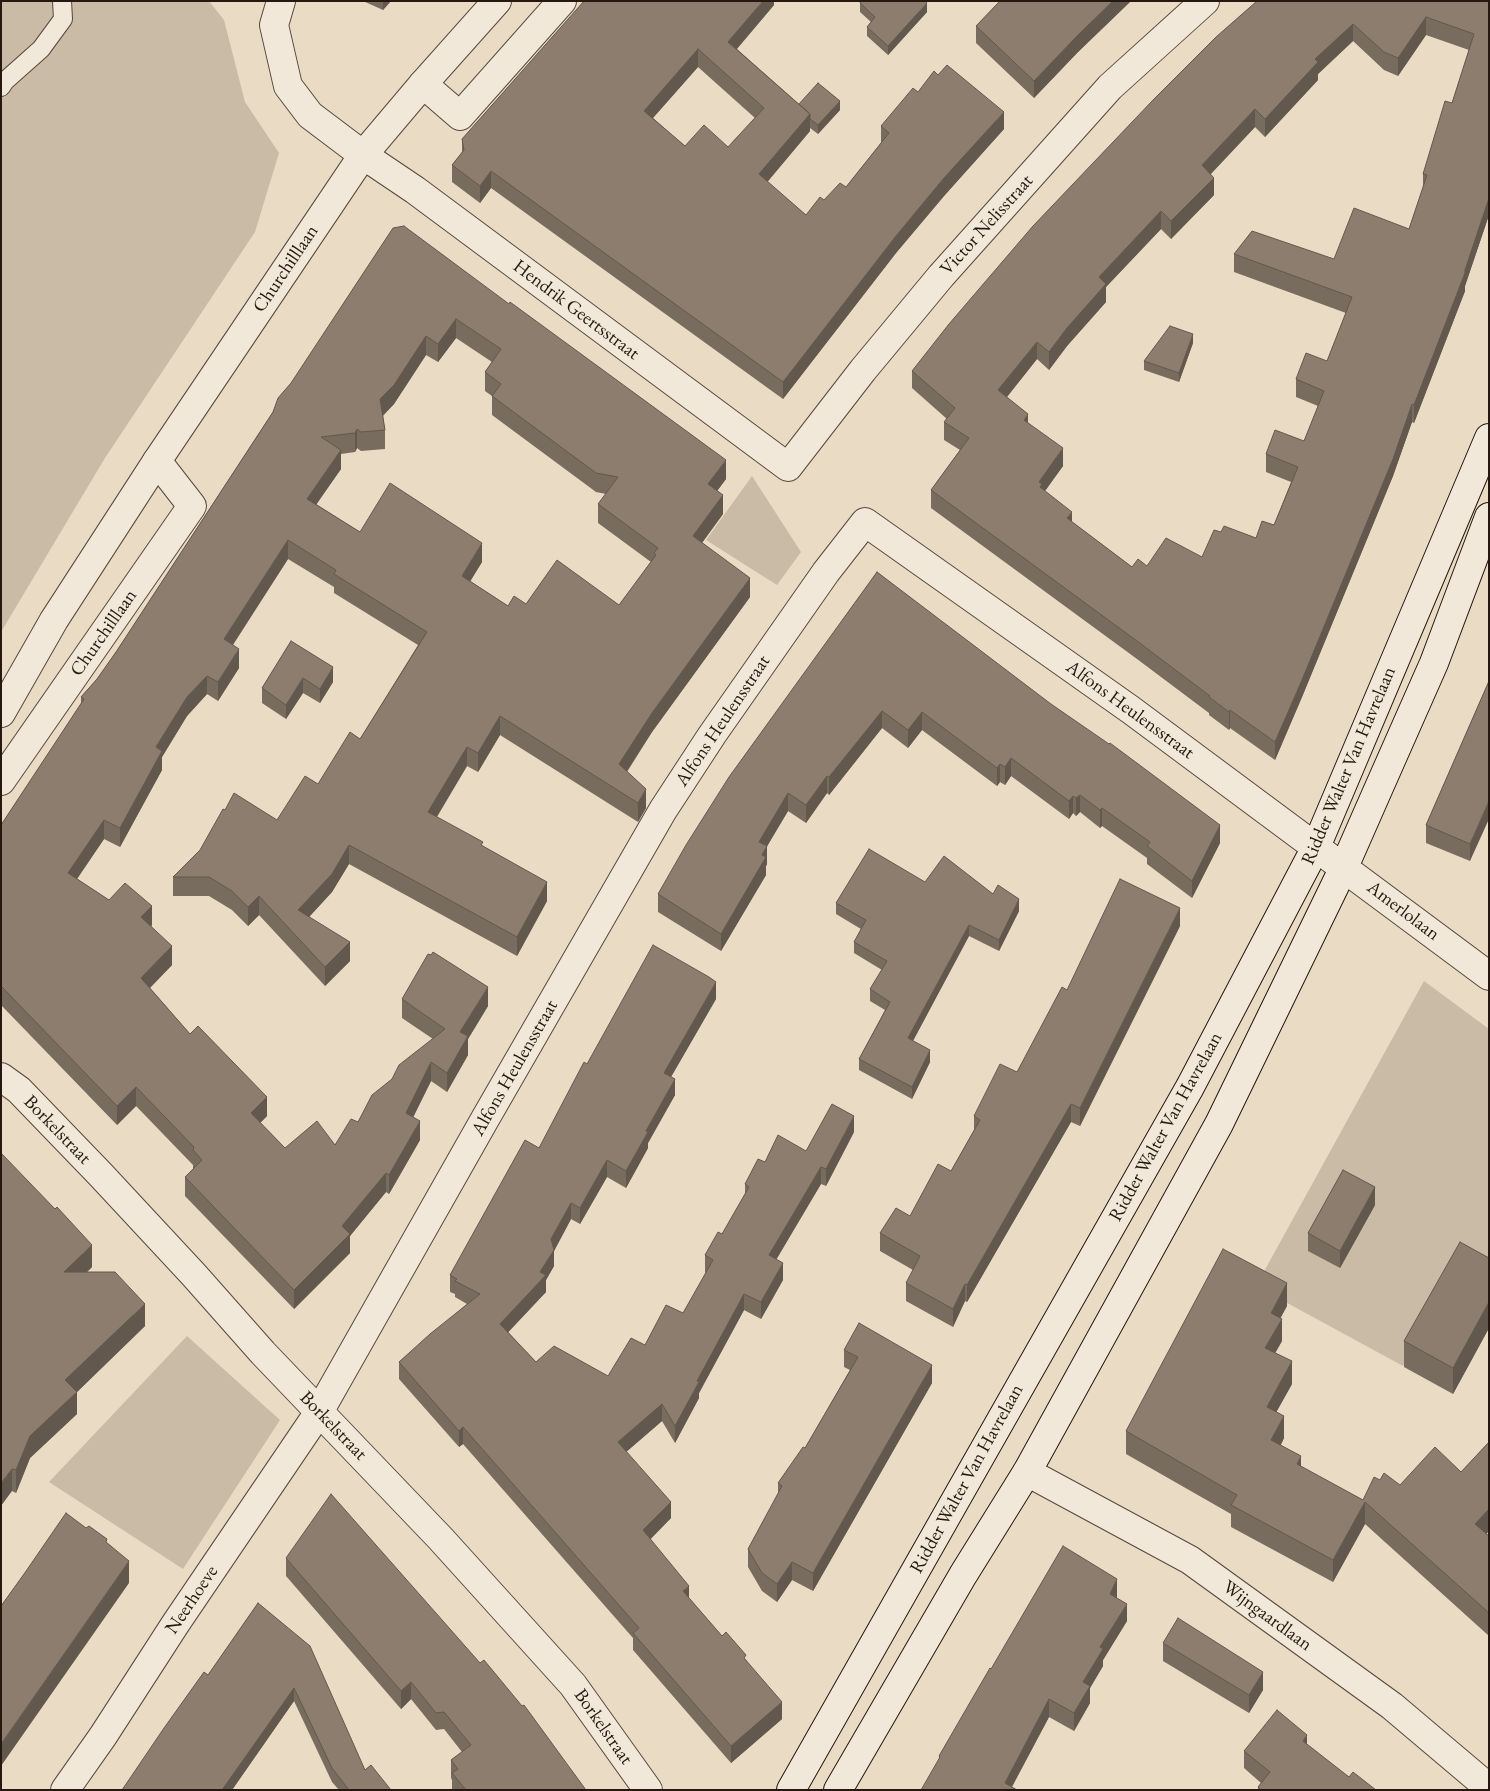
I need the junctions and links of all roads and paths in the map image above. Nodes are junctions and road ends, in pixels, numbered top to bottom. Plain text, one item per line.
1 (62, 1) edge
2 (281, 1) edge
3 (562, 1) edge
4 (1206, 1) edge
5 (493, 3) edge
6 (423, 84) junction
7 (1, 87) edge
8 (363, 155) junction
9 (1489, 438) edge
10 (157, 462) junction
11 (788, 466) joint
12 (1489, 517) edge
13 (1, 713) edge
14 (1, 781) edge
15 (1316, 847) junction
16 (1344, 867) junction
17 (1489, 976) edge
18 (1, 1077) edge
19 (320, 1412) junction
20 (1027, 1472) junction
21 (1489, 1788) edge
22 (65, 1790) edge
23 (648, 1790) edge
24 (791, 1790) edge
25 (838, 1790) edge

1 - 7 lane
2 - 8 street, Hendrik Geertsstraat
3 - 6 street
4 - 11 street, Victor Nelisstraat
5 - 6 street, Churchilllaan
6 - 8 street, Churchilllaan
8 - 10 street, Churchilllaan
8 - 11 street, Hendrik Geertsstraat
9 - 15 street, Ridder Walter Van Havrelaan
10 - 13 street, Churchilllaan
10 - 14 street, Churchilllaan
12 - 16 street, Ridder Walter Van Havrelaan
15 - 16 street, Amerlolaan
15 - 19 street, Alfons Heulensstraat
15 - 24 street, Ridder Walter Van Havrelaan
16 - 17 street, Amerlolaan
16 - 20 street, Ridder Walter Van Havrelaan
18 - 19 street, Borkelstraat
19 - 22 street, Neerhoeve
19 - 23 street, Borkelstraat
20 - 21 street, Wijngaardlaan
20 - 25 street, Ridder Walter Van Havrelaan

